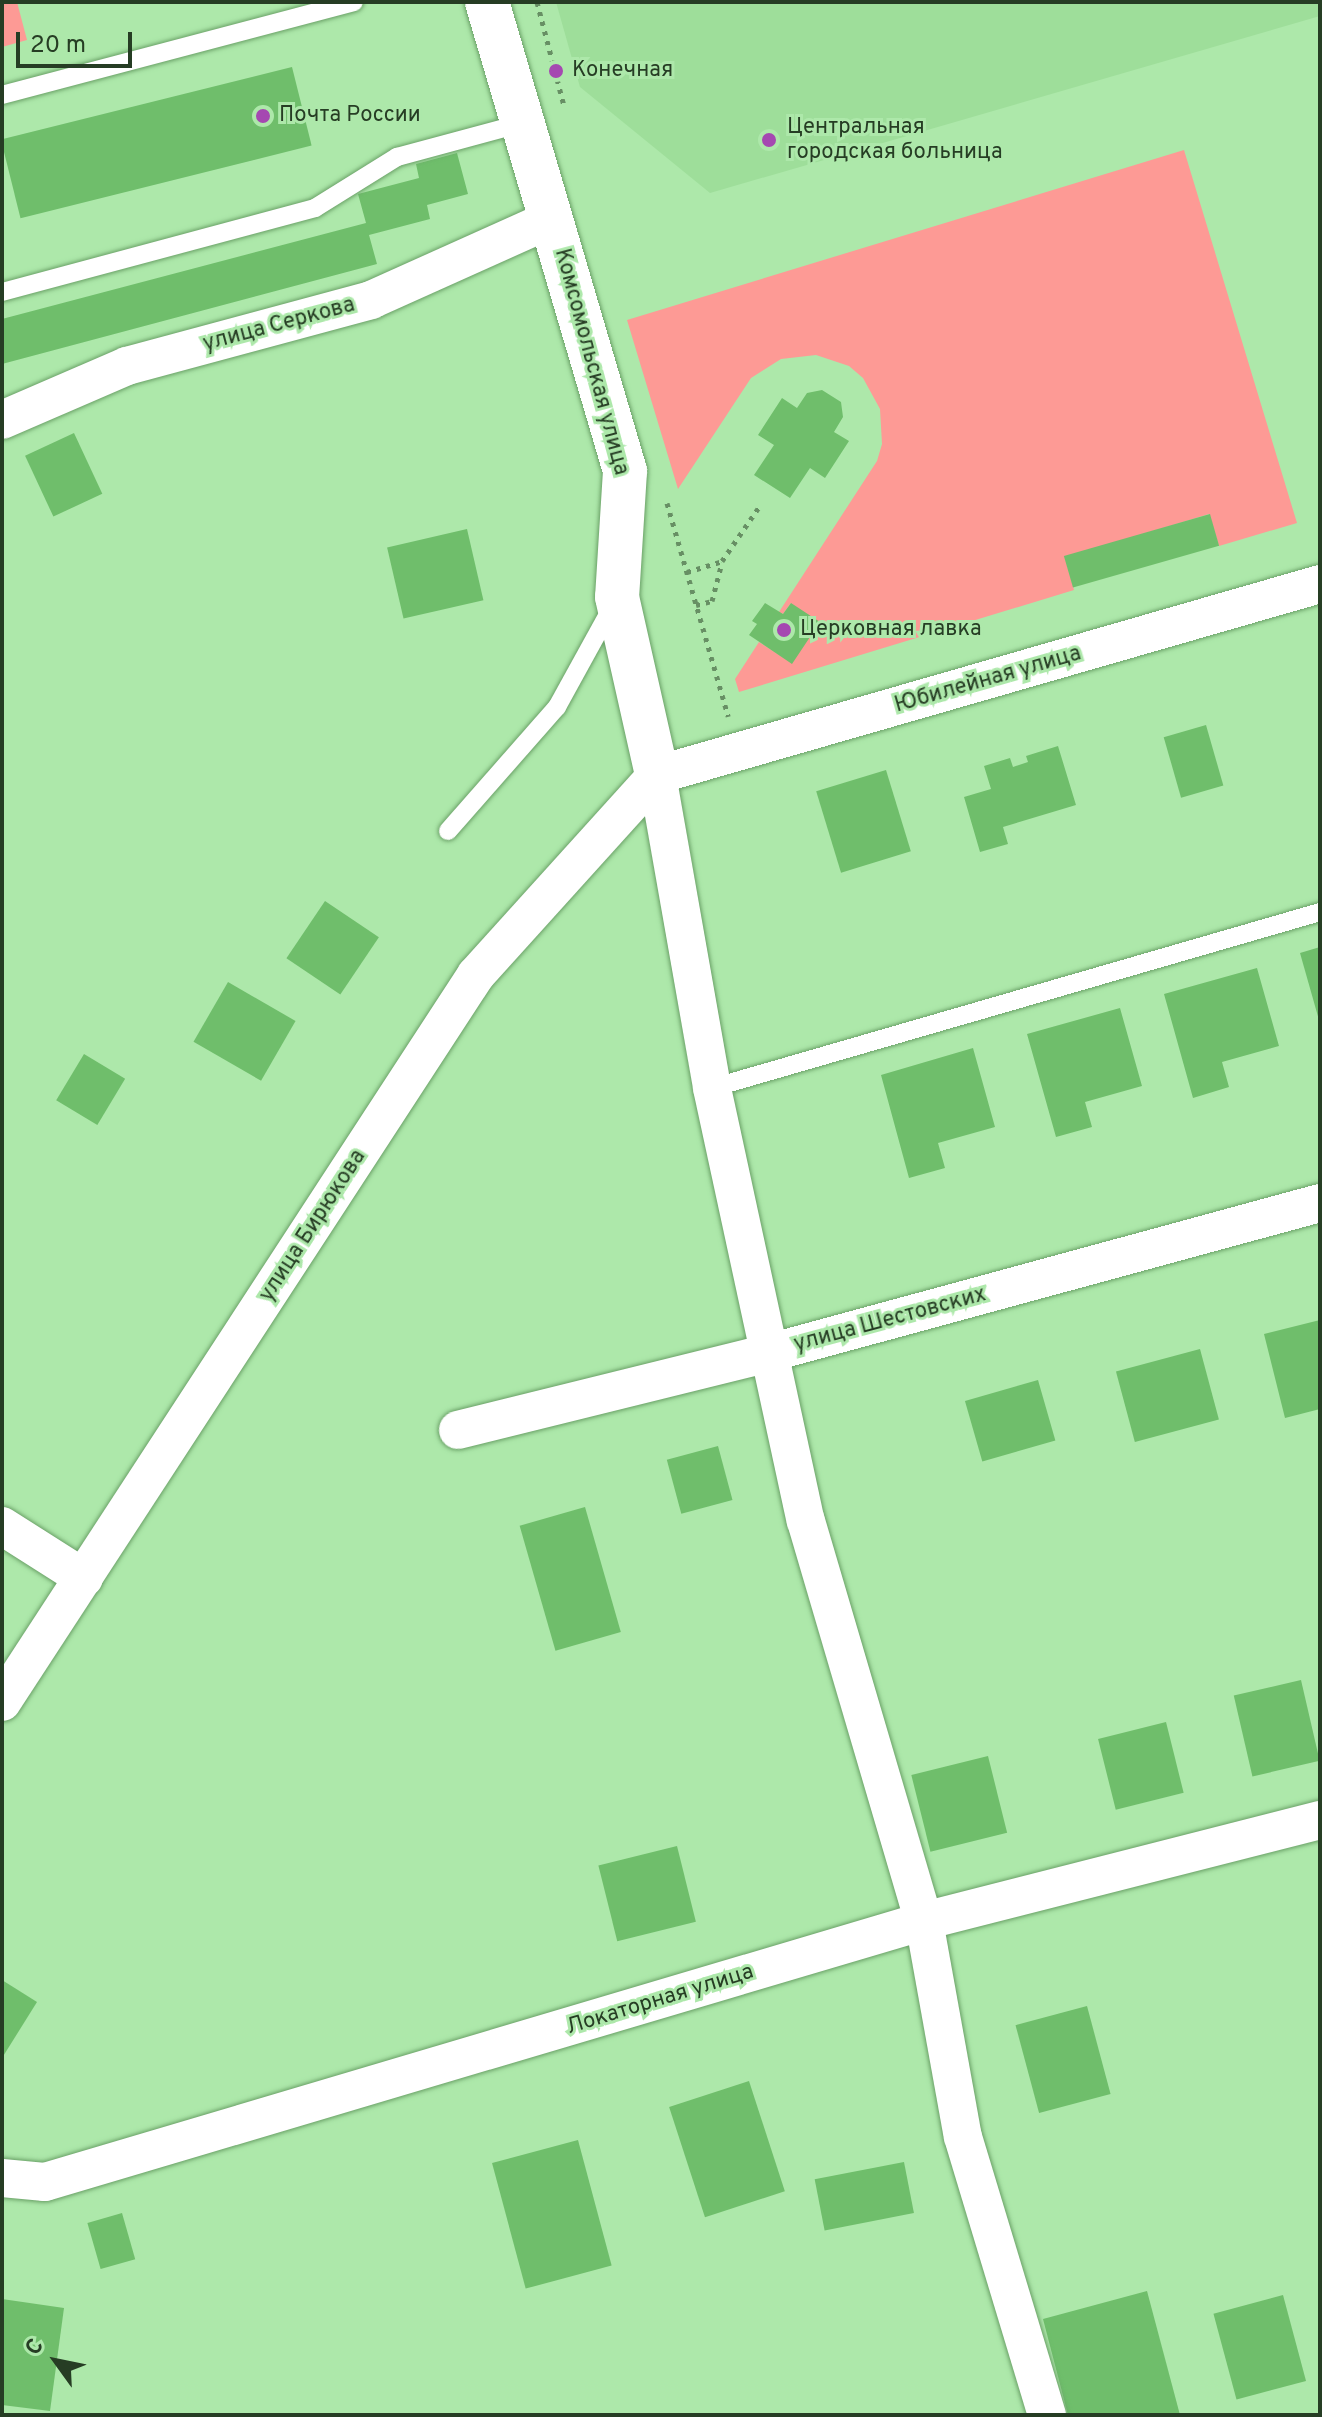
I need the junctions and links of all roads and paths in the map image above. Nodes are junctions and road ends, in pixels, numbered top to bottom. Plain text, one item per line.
1 (354, 2) edge
2 (487, 2) edge
3 (2, 95) edge
4 (523, 123) junction
5 (551, 219) junction
6 (2, 292) edge
7 (2, 420) edge
8 (761, 504) dead end
9 (722, 561) junction
10 (687, 572) dead end
11 (1320, 584) edge
12 (617, 597) junction
13 (696, 605) dead end
14 (657, 775) junction
15 (448, 831) dead end
16 (1320, 912) edge
17 (712, 1088) junction
18 (1320, 1203) edge
19 (769, 1353) junction
20 (458, 1430) dead end
21 (2, 1526) edge
22 (84, 1578) junction
23 (2, 1702) edge
24 (1320, 1820) edge
25 (924, 1921) junction
26 (2, 2178) edge
27 (1047, 2415) edge

1 - 3 lane
2 - 4 street, Комсомольская улица
4 - 5 street, Комсомольская улица
4 - 6 lane
5 - 7 street, улица Серкова
5 - 12 street, Комсомольская улица
8 - 9 path
9 - 10 path
9 - 13 path
11 - 14 street, Юбилейная улица
12 - 14 street, Комсомольская улица
12 - 15 lane
14 - 17 street
14 - 22 street, улица Бирюкова
16 - 17 lane
17 - 19 street
18 - 19 street, улица Шестовских
19 - 20 street, улица Шестовских
19 - 25 street
21 - 22 street
22 - 23 street, улица Бирюкова
24 - 25 street, Локаторная улица
25 - 26 street, Локаторная улица
25 - 27 street

